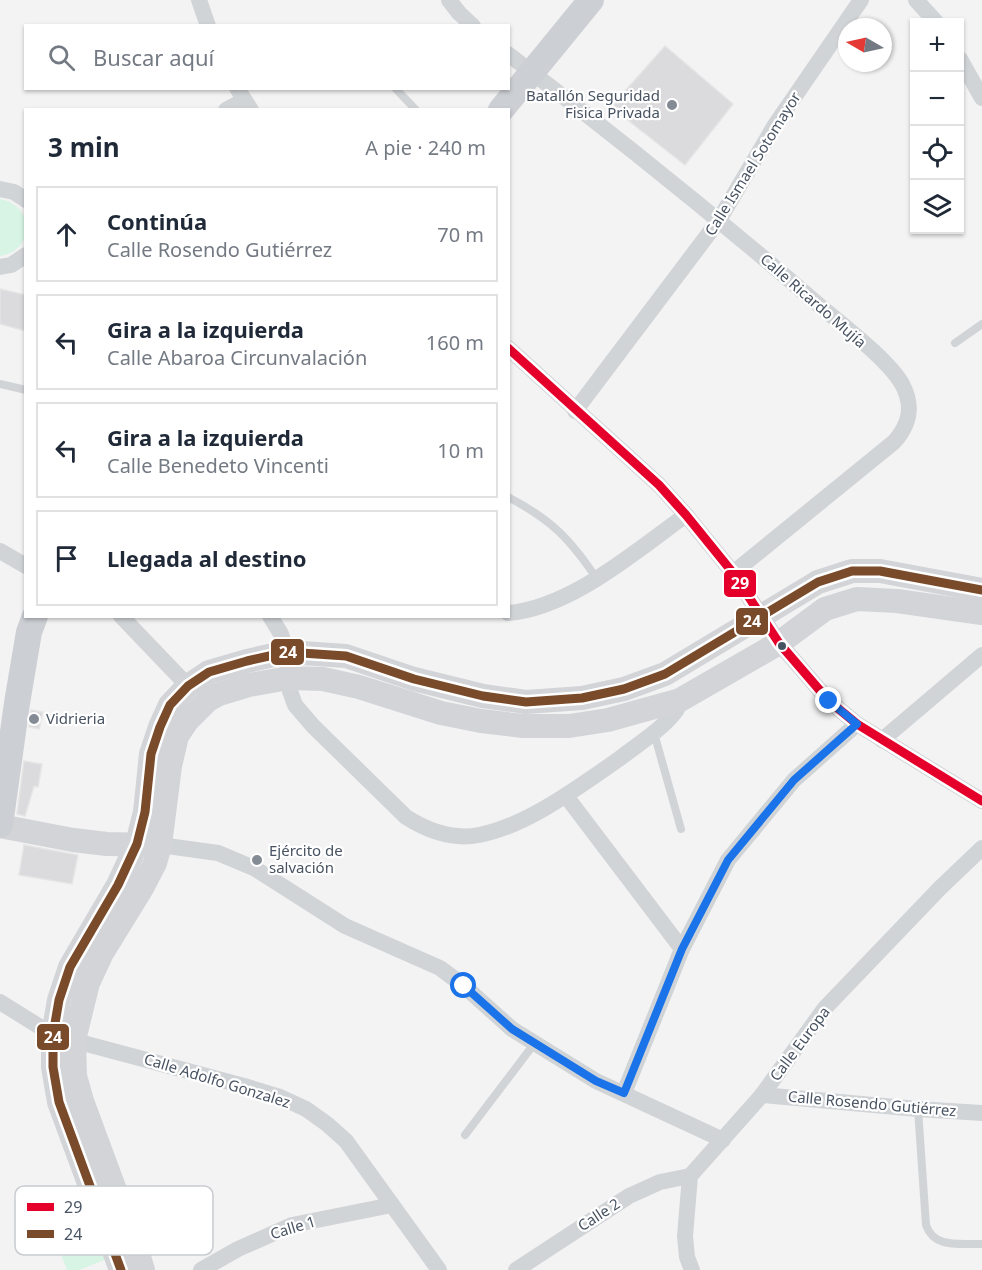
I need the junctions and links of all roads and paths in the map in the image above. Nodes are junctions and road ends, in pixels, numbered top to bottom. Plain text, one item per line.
1 (199, 0) edge
2 (449, 0) edge
3 (591, 0) edge
4 (861, 0) edge
5 (916, 0) edge
6 (932, 18) edge
7 (207, 24) edge
8 (471, 24) edge
9 (510, 55) edge
10 (964, 66) edge
11 (531, 71) junction
12 (396, 90) edge
13 (982, 98) edge
14 (244, 99) edge
15 (229, 108) edge
16 (414, 108) edge
17 (503, 108) edge
18 (0, 189) edge
19 (24, 199) edge
20 (719, 220) junction
21 (24, 256) edge
22 (0, 267) edge
23 (982, 324) edge
24 (955, 344) dead end
25 (510, 350) edge
26 (0, 384) edge
27 (24, 390) edge
28 (575, 411) junction
29 (510, 498) edge
30 (686, 515) junction
31 (0, 550) edge
32 (24, 565) edge
33 (733, 573) junction
34 (597, 580) junction
35 (982, 590) edge
36 (510, 613) edge
37 (982, 613) edge
38 (34, 618) edge
39 (123, 618) edge
40 (271, 618) edge
41 (761, 618) junction
42 (779, 643) junction
43 (287, 652) junction
44 (982, 655) edge
45 (289, 678) junction
46 (188, 686) junction
47 (680, 700) junction
48 (857, 724) junction
49 (654, 733) junction
50 (882, 740) junction
51 (566, 796) junction
52 (982, 801) edge
53 (0, 826) edge
54 (681, 829) dead end
55 (148, 845) junction
56 (981, 852) edge
57 (682, 949) junction
58 (0, 1002) edge
59 (64, 1037) junction
60 (534, 1044) junction
61 (624, 1093) junction
62 (762, 1095) junction
63 (918, 1109) junction
64 (982, 1113) edge
65 (465, 1135) dead end
66 (723, 1140) junction
67 (690, 1176) junction
68 (90, 1186) edge
69 (113, 1186) edge
70 (392, 1205) junction
71 (982, 1244) edge
72 (115, 1255) edge
73 (138, 1255) edge
74 (121, 1270) edge
75 (143, 1270) edge
76 (201, 1270) edge
77 (439, 1270) edge
78 (516, 1270) edge
79 (692, 1270) edge

1 - 7 street
2 - 8 street
3 - 11 main road
4 - 20 street, Calle Ismael Sotomayor
5 - 6 street
9 - 11 street, Calle Ricardo Mujía
10 - 13 street
11 - 17 main road
11 - 20 street, Calle Ricardo Mujía
12 - 16 lane
14 - 15 street
18 - 19 street
20 - 28 street, Calle Ismael Sotomayor
20 - 33 street, Calle Ricardo Mujía
21 - 22 street
23 - 24 lane
25 - 28 street
26 - 27 lane
28 - 30 street
29 - 34 lane
30 - 33 street
30 - 34 street
31 - 32 street
33 - 41 street
34 - 36 street
35 - 41 street
37 - 42 street
38 - 53 main road
39 - 46 street
40 - 43 street
41 - 42 street
41 - 43 street
42 - 47 street
42 - 48 street
43 - 45 street
43 - 46 street
44 - 50 street
45 - 47 street
45 - 51 street
45 - 55 street
46 - 55 street
47 - 49 street
48 - 50 street
48 - 57 street
49 - 51 street
49 - 54 lane
50 - 52 street
51 - 57 street
53 - 55 street
55 - 59 street
55 - 60 street
56 - 62 street, Calle Europa
57 - 61 street
58 - 59 street, Calle Adolfo Gonzalez
59 - 68 street
59 - 69 street
59 - 70 street, Calle Adolfo Gonzalez
60 - 61 street
60 - 65 lane
61 - 66 street
62 - 63 street, Calle Rosendo Gutiérrez
62 - 66 street, Calle Europa
63 - 64 street, Calle Rosendo Gutiérrez
63 - 71 lane
66 - 67 street, Calle Europa
67 - 78 street, Calle 2
67 - 79 street
70 - 76 street, Calle 1
70 - 77 street, Calle Adolfo Gonzalez
72 - 74 street
73 - 75 street

